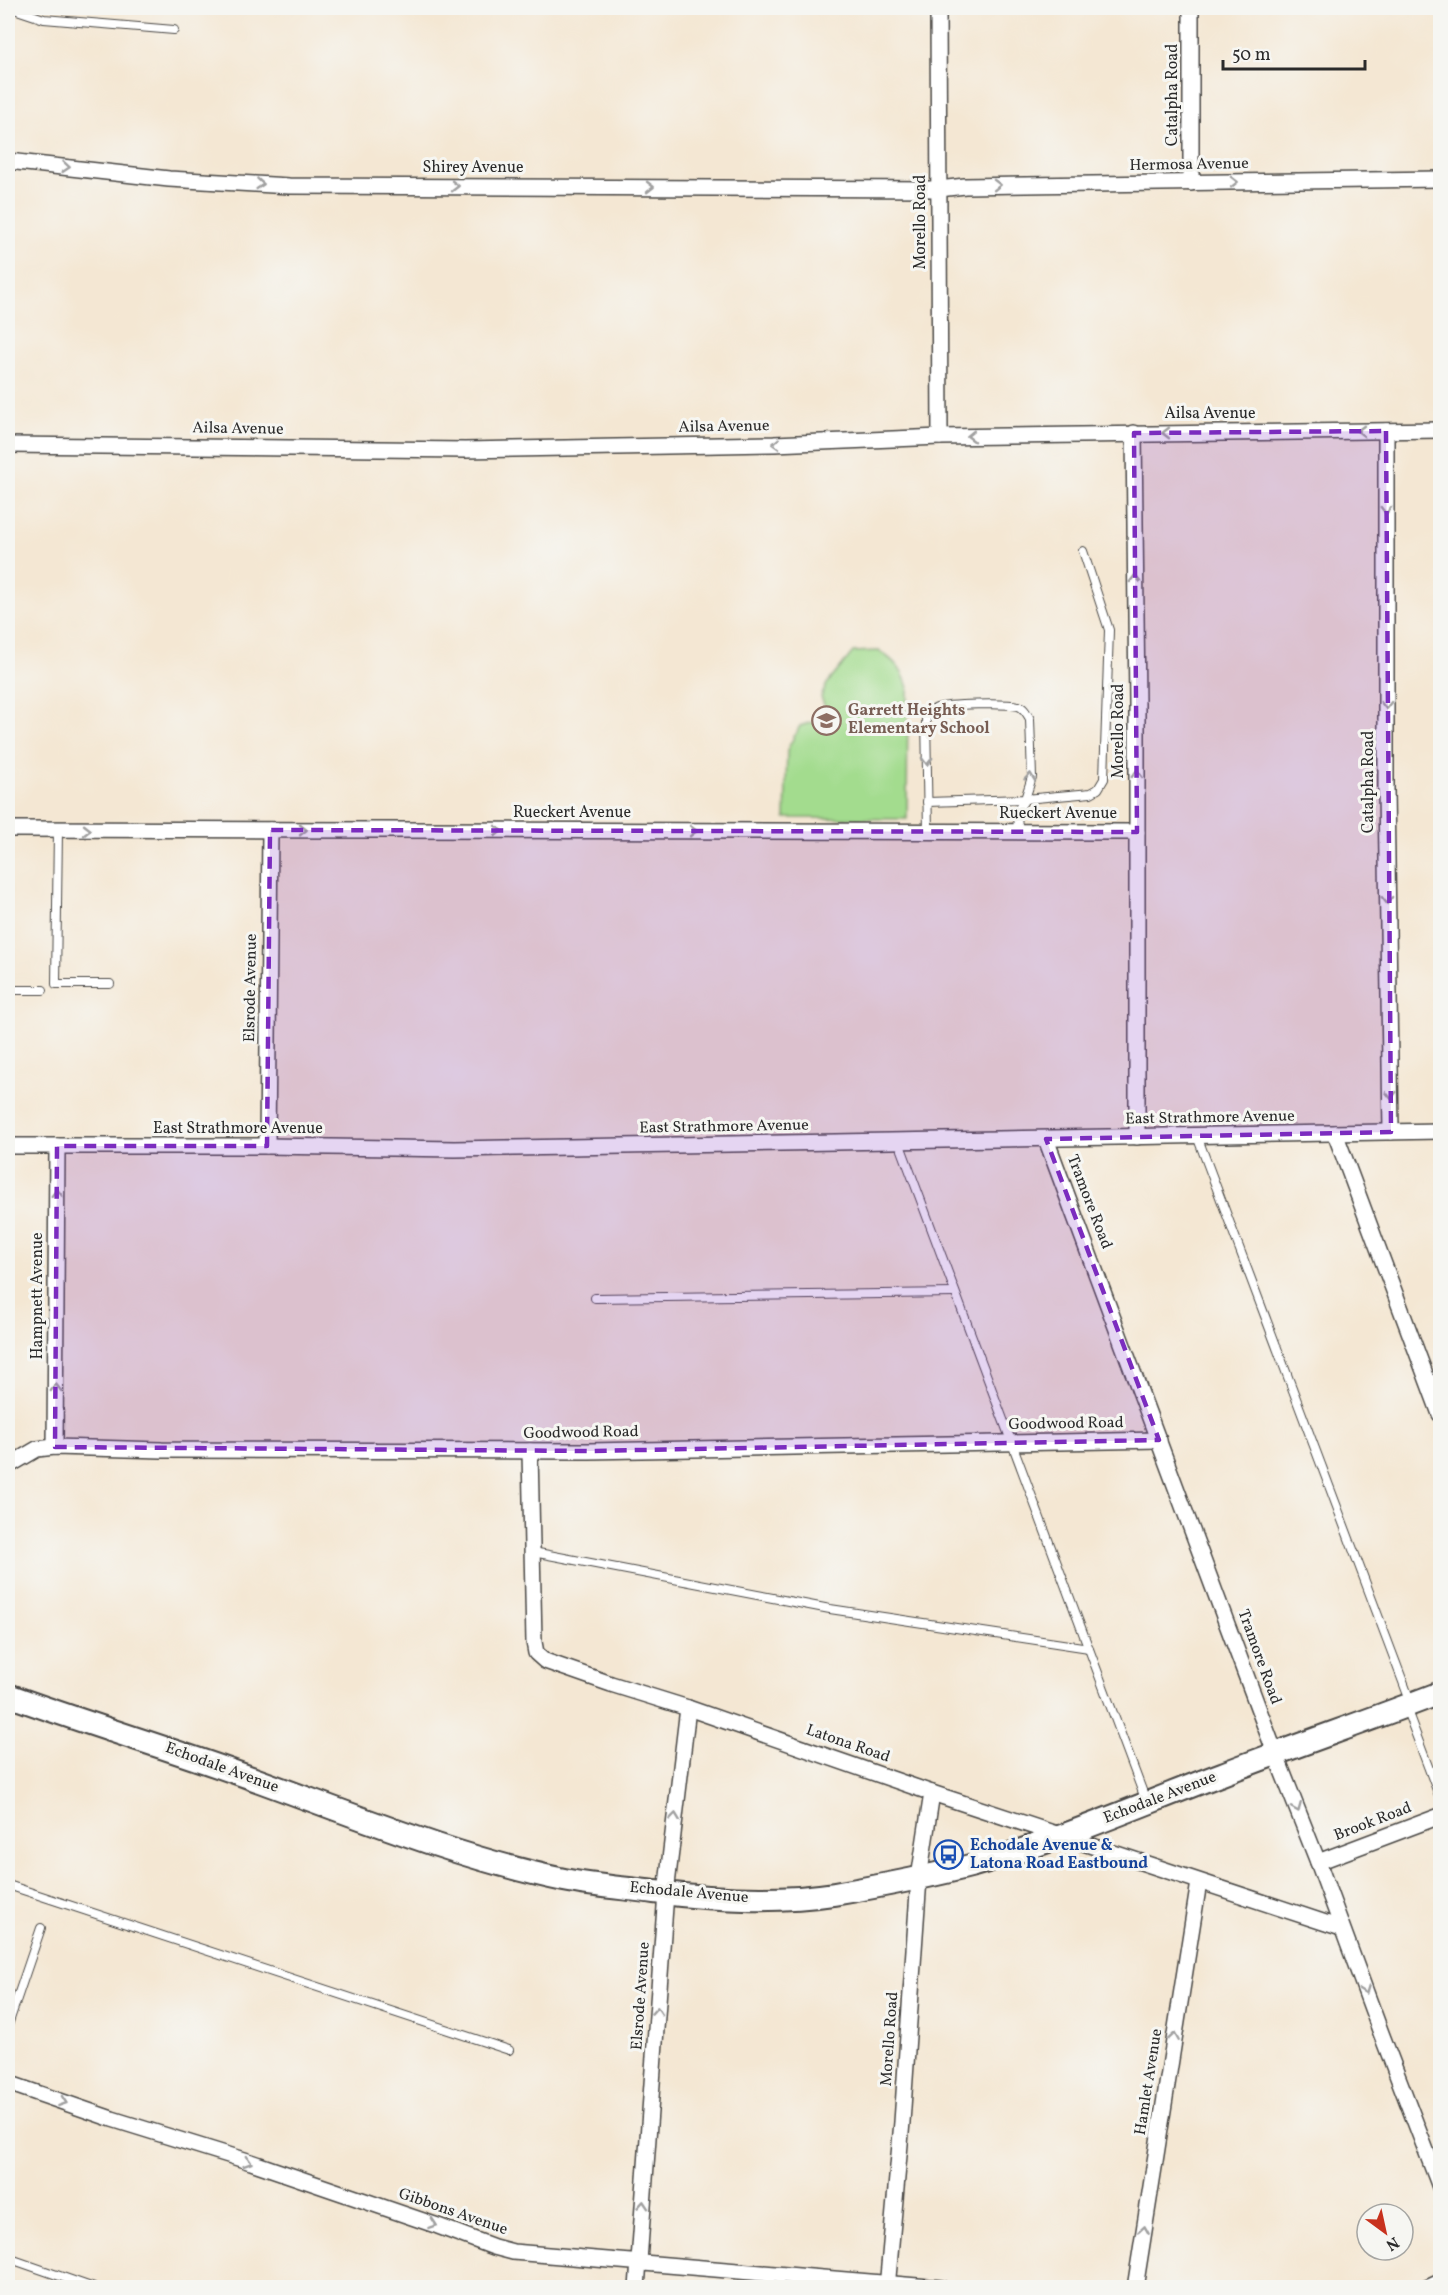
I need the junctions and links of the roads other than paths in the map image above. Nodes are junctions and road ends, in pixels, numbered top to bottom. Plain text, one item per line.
1 (11, 8) edge
2 (938, 8) edge
3 (1191, 8) edge
4 (174, 30) dead end
5 (8, 161) edge
6 (1440, 179) edge
7 (1191, 183) junction
8 (939, 189) junction
9 (1440, 430) edge
10 (1386, 431) junction
11 (1134, 433) junction
12 (940, 437) junction
13 (8, 445) edge
14 (1083, 551) dead end
15 (1025, 799) junction
16 (927, 802) junction
17 (8, 829) edge
18 (58, 830) junction
19 (270, 830) junction
20 (928, 832) junction
21 (1017, 832) junction
22 (1137, 832) junction
23 (110, 984) dead end
24 (8, 990) edge
25 (43, 990) dead end
26 (1440, 1131) edge
27 (1391, 1132) junction
28 (1335, 1133) junction
29 (1197, 1136) junction
30 (1137, 1137) junction
31 (1046, 1139) junction
32 (899, 1142) junction
33 (8, 1146) edge
34 (57, 1146) junction
35 (267, 1146) junction
36 (955, 1293) junction
37 (595, 1298) dead end
38 (1440, 1414) edge
39 (1159, 1440) junction
40 (1012, 1442) junction
41 (56, 1447) junction
42 (530, 1451) junction
43 (8, 1466) edge
44 (533, 1552) junction
45 (1089, 1648) junction
46 (1440, 1693) edge
47 (8, 1695) edge
48 (1408, 1705) junction
49 (688, 1708) junction
50 (1275, 1753) junction
51 (932, 1793) junction
52 (1440, 1798) edge
53 (1147, 1803) junction
54 (1440, 1816) edge
55 (1060, 1836) junction
56 (1318, 1862) junction
57 (919, 1878) junction
58 (1199, 1882) junction
59 (8, 1885) edge
60 (666, 1893) junction
61 (41, 1928) dead end
62 (1341, 1928) junction
63 (8, 2025) edge
64 (509, 2050) dead end
65 (8, 2083) edge
66 (1440, 2187) edge
67 (8, 2258) edge
68 (639, 2264) junction
69 (64, 2277) junction
70 (1440, 2282) edge
71 (887, 2285) edge
72 (62, 2288) edge
73 (94, 2288) edge
74 (637, 2288) edge
75 (941, 2288) edge
76 (1135, 2288) edge
77 (1427, 2288) edge

1 - 4 lane
2 - 8 street, Morello Road
3 - 7 street, Catalpha Road
5 -> 8 street, Shirey Avenue
7 -> 6 street, Hermosa Avenue
8 -> 7 street, Hermosa Avenue
8 - 12 street, Morello Road
9 - 10 street, Ailsa Avenue
10 -> 11 street, Ailsa Avenue
10 -> 27 street, Catalpha Road
11 -> 12 street, Ailsa Avenue
22 -> 11 street, Morello Road
12 -> 13 street, Ailsa Avenue
14 - 15 lane
15 - 16 lane
15 -> 16 lane
15 - 21 lane
16 - 20 lane
17 - 18 street, Rueckert Avenue
18 -> 19 street, Rueckert Avenue
18 - 23 lane
19 -> 20 street, Rueckert Avenue
19 - 35 street, Elsrode Avenue
20 - 21 street, Rueckert Avenue
21 - 22 street, Rueckert Avenue
22 - 30 street, Morello Road
24 - 25 lane
26 - 27 street, East Strathmore Avenue
27 - 28 street, East Strathmore Avenue
28 - 29 street, East Strathmore Avenue
28 - 38 street
29 - 30 street, East Strathmore Avenue
29 - 48 lane
30 - 31 street, East Strathmore Avenue
31 - 32 street, East Strathmore Avenue
31 - 39 street, Tramore Road
32 - 35 street, East Strathmore Avenue
32 - 36 lane
33 - 34 street, East Strathmore Avenue
34 - 35 street, East Strathmore Avenue
41 -> 34 street, Hampnett Avenue
36 - 37 lane
36 - 40 lane
39 - 40 street, Goodwood Road
39 - 50 street, Tramore Road
40 - 42 street, Goodwood Road
40 - 45 lane
41 - 42 street, Goodwood Road
41 - 43 street, Goodwood Road
42 - 44 street, Latona Road
44 - 45 lane
44 - 49 street, Latona Road
45 - 53 lane
46 - 48 main road, Echodale Avenue
47 - 60 main road, Echodale Avenue
48 - 50 main road, Echodale Avenue
48 - 52 lane
49 - 51 street, Latona Road
60 -> 49 street, Elsrode Avenue
50 - 53 main road, Echodale Avenue
50 -> 56 street, Tramore Road
51 - 55 street, Latona Road
51 - 57 street, Morello Road
53 - 55 main road, Echodale Avenue
54 - 56 street, Brook Road
55 - 57 main road, Echodale Avenue
55 - 58 street, Latona Road
56 - 62 street, Tramore Road
57 - 60 main road, Echodale Avenue
57 - 71 street, Morello Road
58 - 62 street, Latona Road
76 -> 58 street, Hamlet Avenue
59 - 64 lane
68 -> 60 street, Elsrode Avenue
61 - 63 lane
62 -> 66 street, Tramore Road
65 -> 68 street, Gibbons Avenue
67 - 69 lane
68 - 71 street, Gibbons Avenue
68 - 74 street, Elsrode Avenue
69 - 72 lane
69 - 73 lane
70 - 77 street
71 - 75 street, Gibbons Avenue

